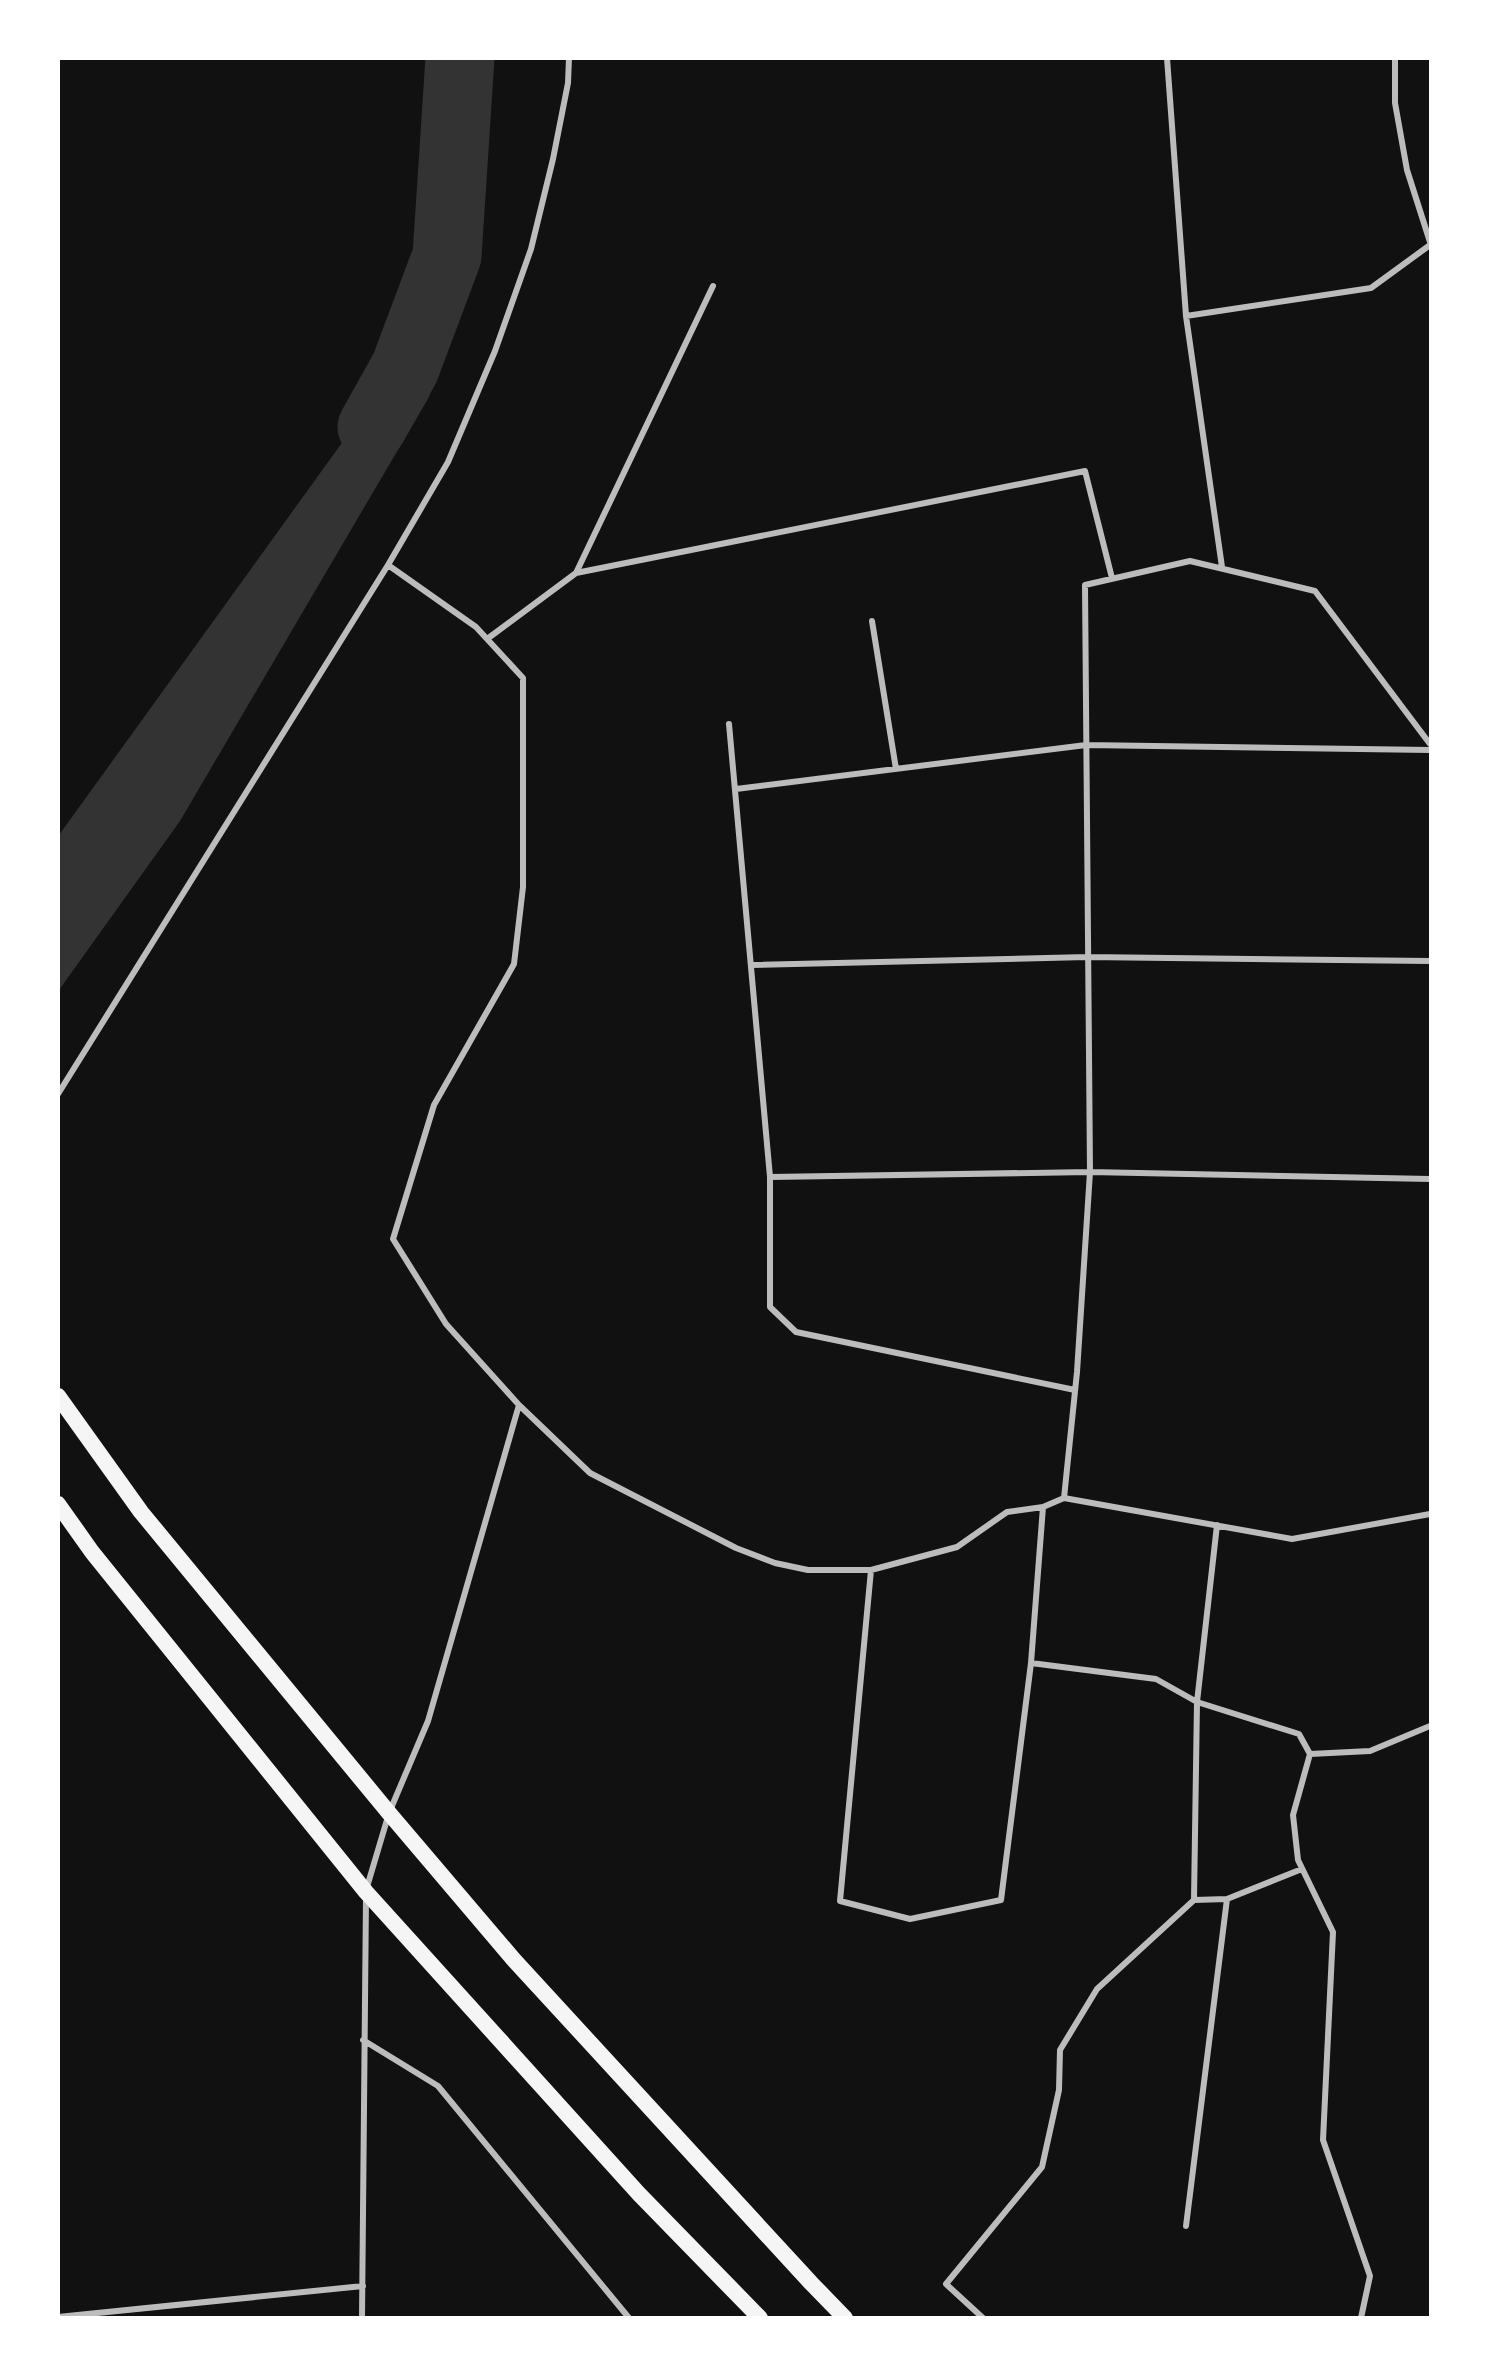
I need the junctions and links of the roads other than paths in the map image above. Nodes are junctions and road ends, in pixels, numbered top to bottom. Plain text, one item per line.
1 (569, 58) edge
2 (1167, 58) edge
3 (1395, 58) edge
4 (1431, 243) edge
5 (713, 286) dead end
6 (1186, 316) junction
7 (388, 565) junction
8 (1222, 567) junction
9 (576, 573) junction
10 (1112, 578) junction
11 (872, 621) dead end
12 (487, 639) junction
13 (729, 724) dead end
14 (1431, 744) edge
15 (1086, 745) junction
16 (1431, 750) edge
17 (896, 769) junction
18 (736, 789) junction
19 (1087, 957) junction
20 (1431, 961) edge
21 (752, 964) junction
22 (58, 1094) edge
23 (1090, 1172) junction
24 (770, 1177) junction
25 (1431, 1179) edge
26 (1075, 1390) junction
27 (58, 1396) edge
28 (519, 1405) junction
29 (1064, 1498) junction
30 (58, 1504) edge
31 (1043, 1507) junction
32 (1431, 1515) edge
33 (1217, 1525) junction
34 (871, 1570) junction
35 (1031, 1663) junction
36 (1197, 1702) junction
37 (1431, 1726) edge
38 (1310, 1754) junction
39 (389, 1814) junction
40 (1302, 1869) junction
41 (366, 1892) junction
42 (1227, 1899) junction
43 (1194, 1900) junction
44 (363, 2040) junction
45 (1186, 2226) dead end
46 (363, 2286) junction
47 (58, 2317) edge
48 (362, 2318) edge
49 (629, 2318) edge
50 (760, 2318) edge
51 (845, 2318) edge
52 (983, 2318) edge
53 (1361, 2318) edge

1 - 7 street
2 - 6 street
3 - 4 street
4 - 6 street
5 - 9 street
6 - 8 street
7 - 12 street
7 - 22 street
8 - 10 street
8 - 14 street
9 - 10 street
9 - 12 street
10 - 15 street
11 - 17 street
12 - 28 street
13 - 18 street
15 - 16 street
15 - 17 street
15 - 19 street
17 - 18 street
18 - 21 street
19 - 20 street
19 - 21 street
19 - 23 street
21 - 24 street
23 - 24 street
23 - 25 street
23 - 26 street
24 - 26 street
26 - 29 street
27 - 39 highway
28 - 34 street
28 - 39 street
29 - 31 street
29 - 33 street
30 - 41 highway
31 - 34 street
31 - 35 street
32 - 33 street
33 - 36 street
34 - 35 street
35 - 36 street
36 - 38 street
36 - 43 street
37 - 38 street
38 - 40 street
39 - 41 street
39 - 51 highway
40 - 42 street
40 - 53 street
41 - 44 street
41 - 50 highway
42 - 43 street
42 - 45 street
43 - 52 street
44 - 46 street
44 - 49 street
46 - 47 street
46 - 48 street

